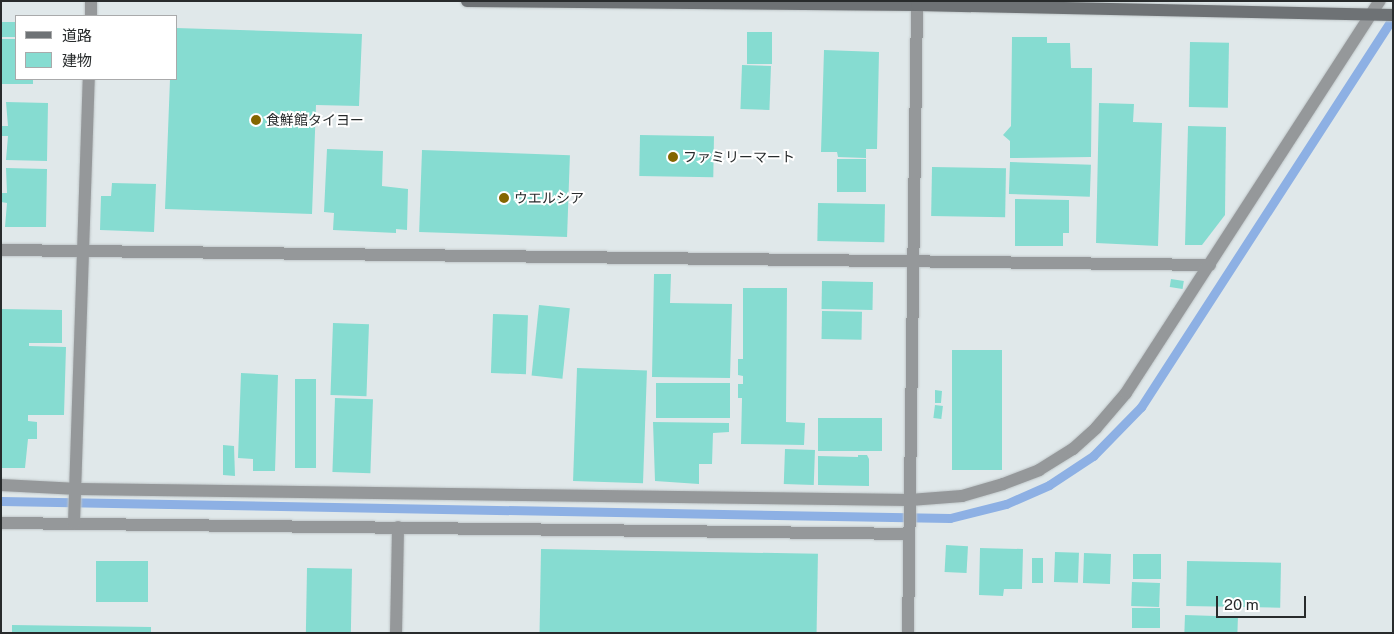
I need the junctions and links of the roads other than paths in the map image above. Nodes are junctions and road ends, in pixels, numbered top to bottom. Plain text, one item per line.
1 (91, 1) edge
2 (466, 1) edge
3 (1380, 1) edge
4 (917, 3) edge
5 (91, 15) edge
6 (1382, 15) edge
7 (89, 80) edge
8 (1, 250) edge
9 (84, 251) junction
10 (911, 260) junction
11 (1210, 265) junction
12 (1, 485) edge
13 (78, 489) junction
14 (910, 500) junction
15 (1, 523) edge
16 (74, 524) junction
17 (398, 527) junction
18 (908, 534) junction
19 (396, 633) edge
20 (908, 633) edge

1 - 5 street
2 - 4 street
3 - 6 street
4 - 6 street
4 - 10 street
6 - 11 street
7 - 9 street
8 - 9 street
9 - 10 street
9 - 13 street
10 - 11 street
10 - 14 street
11 - 14 street
12 - 13 street
13 - 14 street
13 - 16 street
14 - 18 street
15 - 16 street
16 - 17 street
17 - 18 street
17 - 19 street
18 - 20 street

